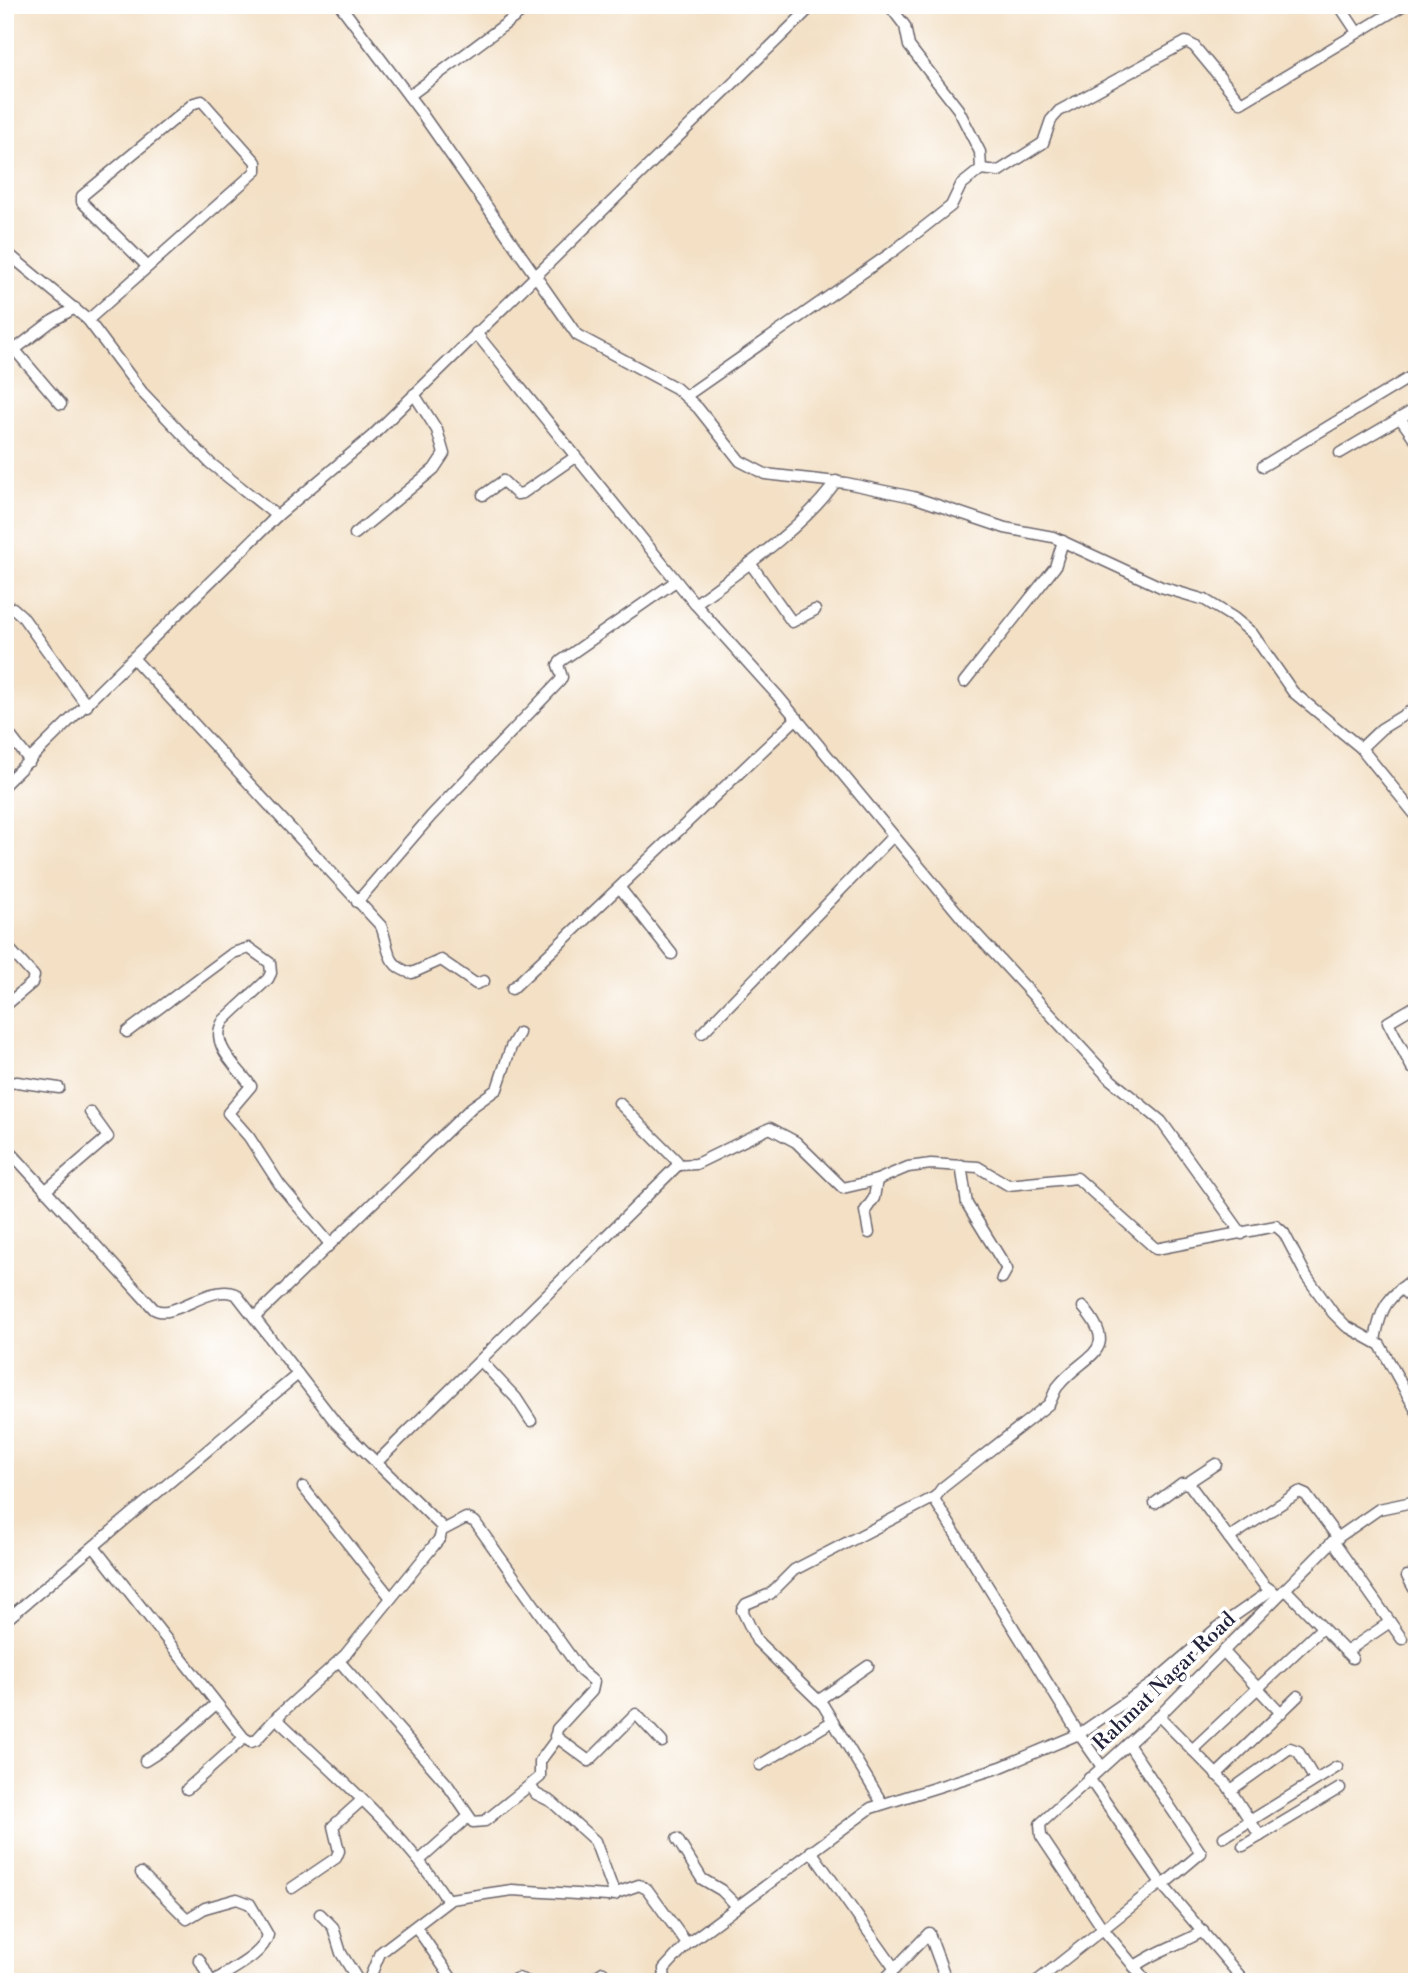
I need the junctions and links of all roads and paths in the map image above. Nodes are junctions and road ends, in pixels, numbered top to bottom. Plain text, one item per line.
1 (340, 5) edge
2 (531, 5) edge
3 (813, 5) edge
4 (889, 5) edge
5 (1339, 5) edge
6 (1404, 5) edge
7 (1357, 32) junction
8 (409, 96) junction
9 (981, 169) junction
10 (5, 251) edge
11 (148, 267) junction
12 (534, 277) junction
13 (75, 309) junction
14 (88, 320) junction
15 (476, 333) junction
16 (14, 349) junction
17 (5, 357) edge
18 (1417, 373) edge
19 (414, 394) junction
20 (686, 396) junction
21 (61, 404) dead end
22 (1417, 408) edge
23 (1400, 418) junction
24 (1417, 442) edge
25 (1340, 453) dead end
26 (575, 457) junction
27 (1263, 466) dead end
28 (836, 481) junction
29 (483, 495) dead end
30 (277, 516) junction
31 (355, 534) dead end
32 (1063, 541) junction
33 (750, 563) junction
34 (676, 581) junction
35 (695, 604) junction
36 (5, 610) edge
37 (815, 610) dead end
38 (134, 659) junction
39 (964, 682) dead end
40 (87, 706) junction
41 (1417, 707) edge
42 (797, 718) junction
43 (5, 729) edge
44 (1361, 748) junction
45 (30, 761) junction
46 (5, 785) edge
47 (1417, 817) edge
48 (893, 836) junction
49 (620, 888) junction
50 (357, 902) junction
51 (5, 944) edge
52 (671, 954) dead end
53 (484, 981) dead end
54 (512, 989) dead end
55 (5, 1006) edge
56 (1417, 1006) edge
57 (127, 1032) dead end
58 (702, 1033) dead end
59 (519, 1034) dead end
60 (1412, 1068) dead end
61 (5, 1084) edge
62 (59, 1088) dead end
63 (619, 1103) dead end
64 (89, 1112) dead end
65 (5, 1146) edge
66 (678, 1165) junction
67 (961, 1165) junction
68 (877, 1180) junction
69 (45, 1191) junction
70 (869, 1233) dead end
71 (1242, 1234) junction
72 (330, 1244) junction
73 (1417, 1276) edge
74 (1002, 1278) dead end
75 (1401, 1288) junction
76 (1417, 1304) edge
77 (1083, 1307) dead end
78 (255, 1317) junction
79 (1375, 1341) junction
80 (481, 1361) junction
81 (298, 1374) junction
82 (1417, 1412) edge
83 (531, 1421) dead end
84 (376, 1463) junction
85 (1216, 1464) dead end
86 (1187, 1483) junction
87 (303, 1488) dead end
88 (935, 1497) junction
89 (1417, 1501) edge
90 (1155, 1503) dead end
91 (443, 1530) junction
92 (1229, 1538) junction
93 (1336, 1540) junction
94 (94, 1547) junction
95 (1407, 1576) dead end
96 (1270, 1591) junction
97 (1284, 1593) junction
98 (1417, 1594) edge
99 (391, 1598) junction
100 (5, 1621) edge
101 (1390, 1622) junction
102 (1322, 1628) junction
103 (1402, 1639) dead end
104 (1224, 1652) junction
105 (339, 1661) junction
106 (868, 1667) dead end
107 (1256, 1690) junction
108 (1298, 1696) dead end
109 (819, 1700) junction
110 (216, 1704) junction
111 (1280, 1713) junction
112 (278, 1716) junction
113 (1159, 1716) junction
114 (833, 1721) junction
115 (1079, 1734) junction
116 (555, 1736) junction
117 (244, 1738) junction
118 (662, 1742) dead end
119 (1128, 1744) junction
120 (1192, 1750) junction
121 (145, 1761) dead end
122 (760, 1766) dead end
123 (1102, 1766) junction
124 (1337, 1767) dead end
125 (1216, 1775) junction
126 (1089, 1778) junction
127 (1315, 1780) junction
128 (530, 1785) junction
129 (1340, 1788) dead end
130 (187, 1789) dead end
131 (1231, 1790) junction
132 (362, 1800) junction
133 (882, 1803) junction
134 (468, 1817) junction
135 (1249, 1819) junction
136 (1260, 1836) junction
137 (1224, 1837) dead end
138 (677, 1839) dead end
139 (1243, 1846) dead end
140 (811, 1851) junction
141 (420, 1860) junction
142 (141, 1873) dead end
143 (1162, 1884) junction
144 (292, 1888) dead end
145 (615, 1895) junction
146 (448, 1900) junction
147 (737, 1906) junction
148 (320, 1914) dead end
149 (416, 1927) junction
150 (1103, 1929) junction
151 (1203, 1931) junction
152 (687, 1944) junction
153 (199, 1959) dead end
154 (1134, 1967) junction
155 (895, 1969) junction
156 (212, 1982) edge
157 (359, 1982) edge
158 (368, 1982) edge
159 (454, 1982) edge
160 (508, 1982) edge
161 (529, 1982) edge
162 (588, 1982) edge
163 (614, 1982) edge
164 (665, 1982) edge
165 (882, 1982) edge
166 (947, 1982) edge
167 (1036, 1982) edge
168 (1147, 1982) edge
169 (1245, 1982) edge

1 - 8 street
2 - 8 street
3 - 12 street
4 - 9 street
5 - 7 street
6 - 7 street
7 - 9 street
8 - 12 street
9 - 20 street
10 - 13 street
11 - 11 street
11 - 14 street
12 - 15 street
12 - 20 street
13 - 14 street
13 - 16 street
14 - 30 street
15 - 19 street
15 - 26 street
16 - 17 street
16 - 21 street
18 - 27 street
19 - 30 street
19 - 31 street
20 - 28 street
22 - 23 street
23 - 24 street
23 - 25 street
26 - 29 street
26 - 34 street
28 - 32 street
28 - 33 street
30 - 38 street
32 - 39 street
32 - 44 street
33 - 35 street
33 - 37 street
34 - 35 street
34 - 50 street
35 - 42 street
36 - 40 street
38 - 40 street
38 - 50 street
40 - 45 street
41 - 44 street
42 - 48 street
42 - 49 street
43 - 45 street
44 - 47 street
45 - 46 street
48 - 58 street
48 - 71 street
49 - 52 street
49 - 54 street
50 - 53 street
51 - 55 street
56 - 60 street
57 - 72 street
59 - 72 street
61 - 62 street
63 - 66 street
64 - 69 street
65 - 69 street
66 - 68 street
66 - 80 street
67 - 68 street
67 - 71 street
67 - 74 street
68 - 70 street
69 - 78 street
71 - 79 street
72 - 78 street
73 - 75 street
75 - 76 street
75 - 79 street
77 - 88 street
78 - 81 street
79 - 82 street
80 - 83 street
80 - 84 street
81 - 84 street
81 - 94 street
84 - 91 street
85 - 86 street
86 - 90 street
86 - 92 street
87 - 99 street
88 - 109 street
88 - 115 street
89 - 93 street, Rahmat Nagar Road
91 - 99 street
91 - 116 street
92 - 93 street
92 - 96 street
93 - 97 street, Rahmat Nagar Road
93 - 101 street
94 - 100 street
94 - 110 street
95 - 98 street
96 - 97 street
96 - 115 street
97 - 102 street
97 - 104 street, Rahmat Nagar Road
99 - 105 street
101 - 102 street
101 - 103 street
102 - 107 street
104 - 107 street
104 - 113 street, Rahmat Nagar Road
105 - 112 street
105 - 134 street
106 - 109 street
107 - 111 street
107 - 120 street
108 - 111 street
109 - 114 street
110 - 117 street
110 - 121 street
111 - 125 street
112 - 117 street
112 - 132 street
113 - 119 street, Rahmat Nagar Road
113 - 120 street
114 - 122 street
114 - 133 street
115 - 123 street
115 - 133 street
116 - 118 street
116 - 128 street
117 - 130 street
119 - 123 street, Rahmat Nagar Road
119 - 143 street
120 - 125 street
123 - 126 street, Rahmat Nagar Road
124 - 127 street
125 - 131 street
126 - 143 street
126 - 150 street, Rahmat Nagar Road
127 - 131 street
127 - 135 street
128 - 134 street
128 - 145 street
129 - 136 street
131 - 135 street
132 - 141 street
132 - 144 street
133 - 140 street
134 - 141 street
135 - 136 street
135 - 137 street
136 - 139 street
138 - 147 street
140 - 147 street
140 - 155 street
141 - 146 street
142 - 156 street
143 - 150 street
143 - 151 street
145 - 146 street
145 - 152 street
146 - 149 street
147 - 152 street
148 - 157 street
149 - 158 street
149 - 159 street
150 - 154 street
150 - 167 street
151 - 154 street
151 - 169 street
152 - 164 street
153 - 156 street
154 - 168 street
155 - 165 street
155 - 166 street
160 - 161 street
162 - 163 street

